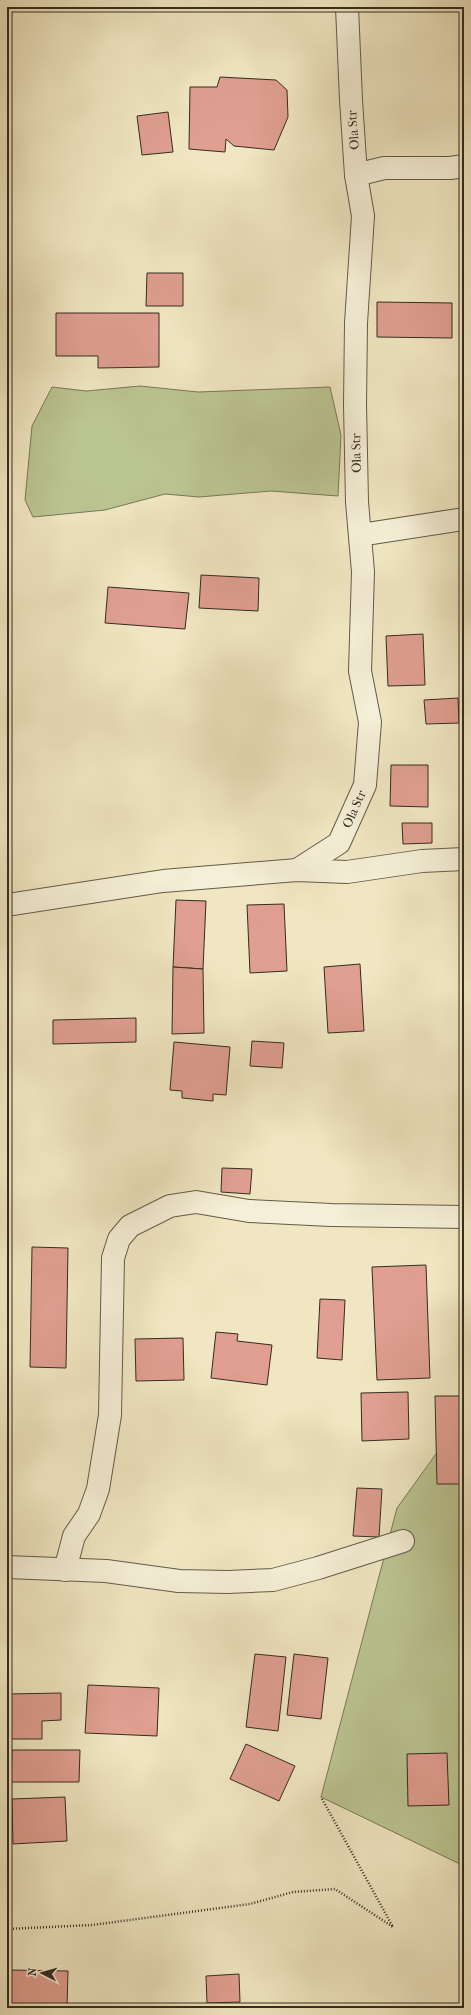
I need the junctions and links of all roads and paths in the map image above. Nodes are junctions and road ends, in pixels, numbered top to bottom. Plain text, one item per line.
1 (347, 7) edge
2 (464, 166) edge
3 (356, 175) junction
4 (464, 520) edge
5 (360, 535) junction
6 (464, 859) edge
7 (297, 870) junction
8 (7, 905) edge
9 (464, 1217) edge
10 (403, 1541) dead end
11 (7, 1567) edge
12 (65, 1570) junction
13 (321, 1797) dead end
14 (7, 1929) edge

1 - 3 street, Ola Str
2 - 3 street
3 - 5 street, Ola Str
4 - 5 street
5 - 7 street, Ola Str
6 - 7 street
7 - 8 street
9 - 12 street
10 - 12 street
11 - 12 street
13 - 14 path

